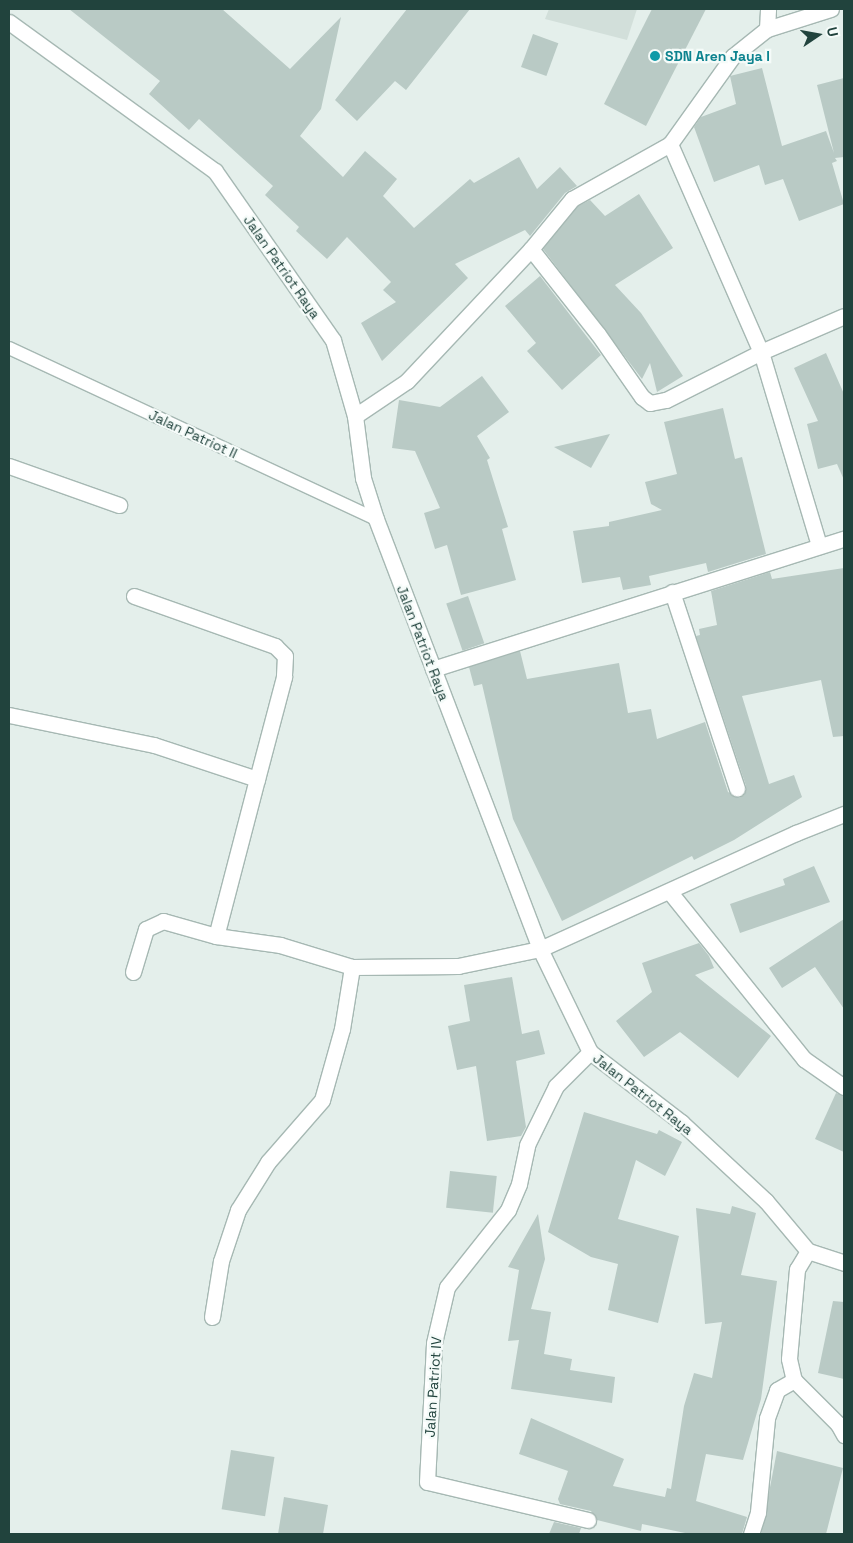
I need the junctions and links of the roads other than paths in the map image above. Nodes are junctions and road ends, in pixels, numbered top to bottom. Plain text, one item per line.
1 (768, 9) edge
2 (831, 9) edge
3 (9, 22) edge
4 (767, 29) junction
5 (670, 144) junction
6 (531, 249) junction
7 (844, 316) edge
8 (9, 348) edge
9 (761, 352) junction
10 (355, 416) junction
11 (9, 466) edge
12 (119, 505) dead end
13 (376, 519) junction
14 (844, 539) edge
15 (819, 545) junction
16 (672, 592) junction
17 (134, 596) dead end
18 (434, 669) junction
19 (9, 715) edge
20 (257, 779) junction
21 (737, 789) dead end
22 (844, 814) edge
23 (669, 891) junction
24 (216, 936) junction
25 (540, 948) junction
26 (352, 967) junction
27 (133, 972) dead end
28 (590, 1052) junction
29 (844, 1086) edge
30 (808, 1251) junction
31 (844, 1263) edge
32 (212, 1317) dead end
33 (794, 1380) junction
34 (844, 1435) edge
35 (588, 1520) dead end
36 (751, 1534) edge

1 - 4 street
2 - 4 street
3 - 10 street, Jalan Patriot Raya
4 - 5 street
5 - 6 street
5 - 9 street
6 - 9 street
6 - 10 street
7 - 9 street
8 - 13 lane, Jalan Patriot II
9 - 15 street
10 - 13 street, Jalan Patriot Raya
11 - 12 street
13 - 18 street, Jalan Patriot Raya
14 - 15 street
15 - 16 street
16 - 18 street
16 - 21 street
17 - 20 street
18 - 25 street, Jalan Patriot Raya
19 - 20 street
20 - 24 street
22 - 23 street
23 - 25 street
23 - 29 street
24 - 26 street
24 - 27 street
25 - 26 street
25 - 28 street, Jalan Patriot Raya
26 - 32 street
28 - 30 street, Jalan Patriot Raya
28 - 35 street, Jalan Patriot IV
30 - 31 street
30 - 33 street
33 - 34 street
33 - 36 street

